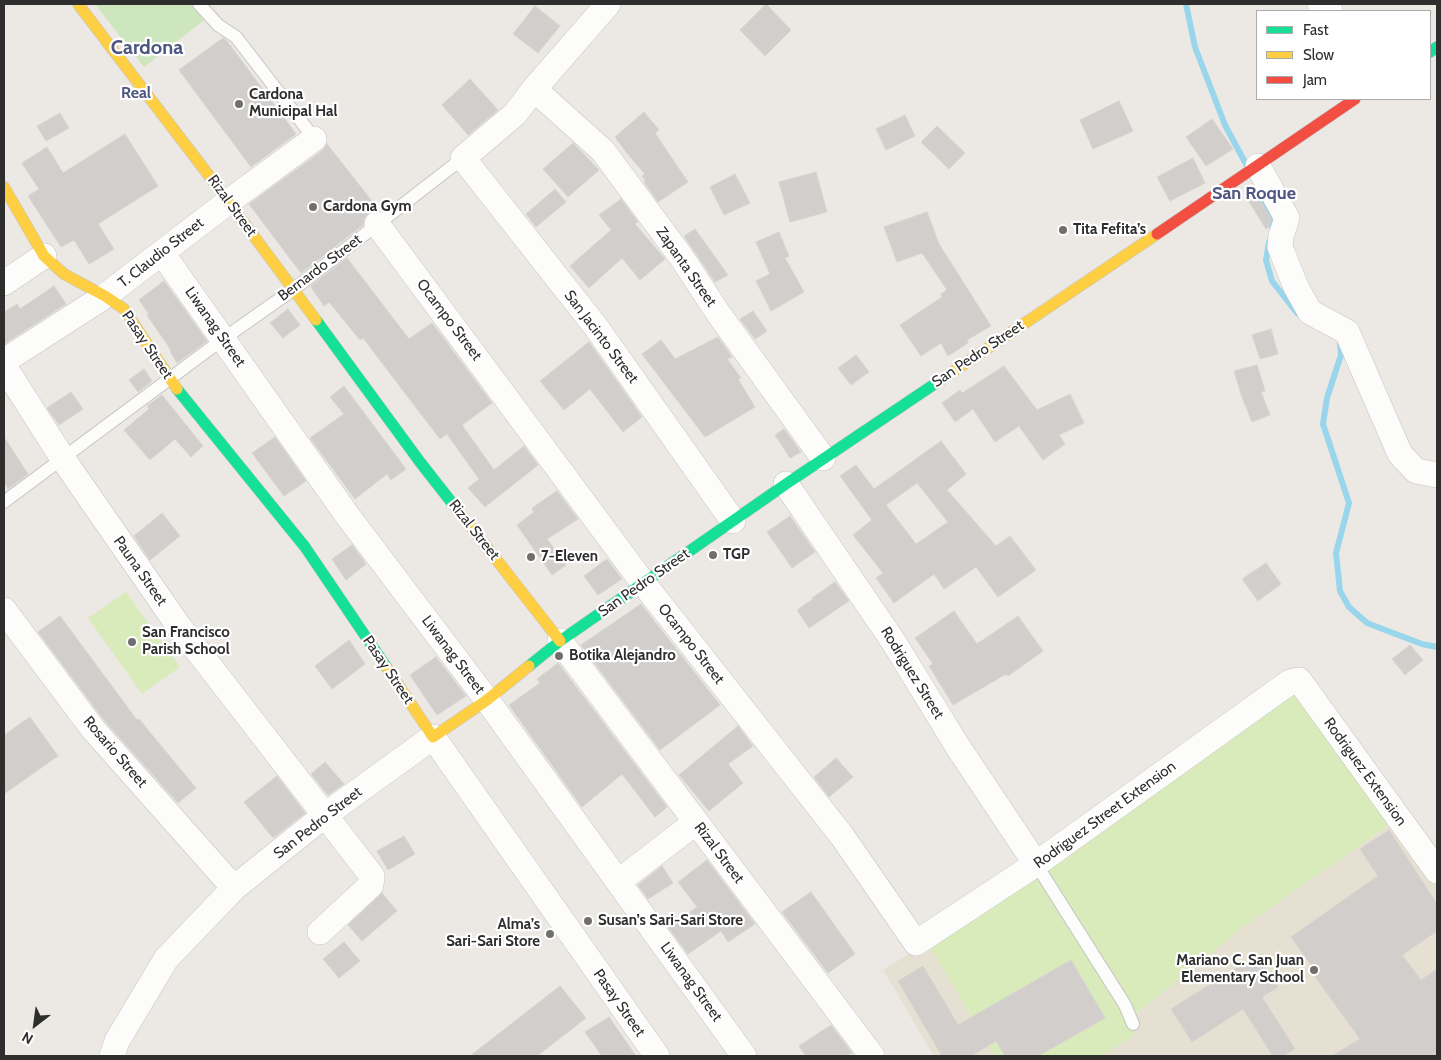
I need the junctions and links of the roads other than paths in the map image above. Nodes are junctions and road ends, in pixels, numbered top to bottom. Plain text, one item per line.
1 (78, 4) edge
2 (199, 4) edge
3 (608, 4) edge
4 (534, 89) junction
5 (1354, 100) edge
6 (316, 141) joint
7 (463, 158) junction
8 (1251, 171) junction
9 (4, 187) edge
10 (228, 202) junction
11 (375, 222) junction
12 (162, 253) junction
13 (44, 256) junction
14 (4, 282) edge
15 (294, 289) junction
16 (105, 296) junction
17 (223, 339) junction
18 (4, 361) edge
19 (4, 366) edge
20 (170, 380) junction
21 (823, 458) junction
22 (63, 459) junction
23 (1437, 475) edge
24 (786, 484) junction
25 (4, 502) edge
26 (733, 521) junction
27 (644, 584) junction
28 (4, 610) edge
29 (560, 641) junction
30 (1290, 682) joint
31 (487, 700) junction
32 (433, 737) junction
33 (325, 815) junction
34 (696, 822) junction
35 (1036, 864) junction
36 (1437, 871) edge
37 (618, 882) junction
38 (234, 888) junction
39 (320, 932) dead end
40 (916, 943) joint
41 (1133, 1024) dead end
42 (112, 1056) edge
43 (657, 1056) edge
44 (744, 1056) edge
45 (872, 1056) edge

1 - 10 main road, Rizal Street
2 - 6 lane
3 - 4 street, Bernardo Street
4 - 7 street, Bernardo Street
4 - 21 street, Zapanta Street
5 - 8 main road, San Pedro Street
6 - 10 street, T. Claudio Street
7 - 11 lane, Bernardo Street
7 - 26 street, San Jacinto Street
8 - 21 main road, San Pedro Street
8 - 23 street
9 - 13 main road, Pasay Street
10 - 12 street, T. Claudio Street
10 - 15 main road, Rizal Street
11 - 15 lane, Bernardo Street
11 - 27 street, Ocampo Street
12 - 16 street, T. Claudio Street
12 - 17 street, Liwanag Street
13 - 14 street
13 - 16 main road, Pasay Street
15 - 17 lane, Bernardo Street
15 - 29 main road, Rizal Street
16 - 18 street, T. Claudio Street
16 - 20 main road, Pasay Street
17 - 20 lane, Bernardo Street
17 - 31 street, Liwanag Street
19 - 22 street, Pauna Street
20 - 22 lane, Bernardo Street
20 - 32 main road, Pasay Street
21 - 24 main road, San Pedro Street
22 - 25 lane, Bernardo Street
22 - 33 street, Pauna Street
24 - 26 main road, San Pedro Street
24 - 35 street, Rodriguez Street
26 - 27 main road, San Pedro Street
27 - 29 main road, San Pedro Street
27 - 40 street, Ocampo Street
28 - 38 street, Rosario Street
29 - 31 main road, San Pedro Street
29 - 34 street, Rizal Street
30 - 35 street, Rodriguez Street Extension
30 - 36 street, Rodriguez Extension
31 - 32 main road, San Pedro Street
31 - 37 street, Liwanag Street
32 - 33 street, San Pedro Street
32 - 43 street, Pasay Street
33 - 38 street, San Pedro Street
33 - 39 street, Pauna Street
34 - 37 street
34 - 45 street, Rizal Street
35 - 40 street, Rodriguez Street Extension
35 - 41 lane
37 - 44 street, Liwanag Street
38 - 42 street, San Pedro Street

